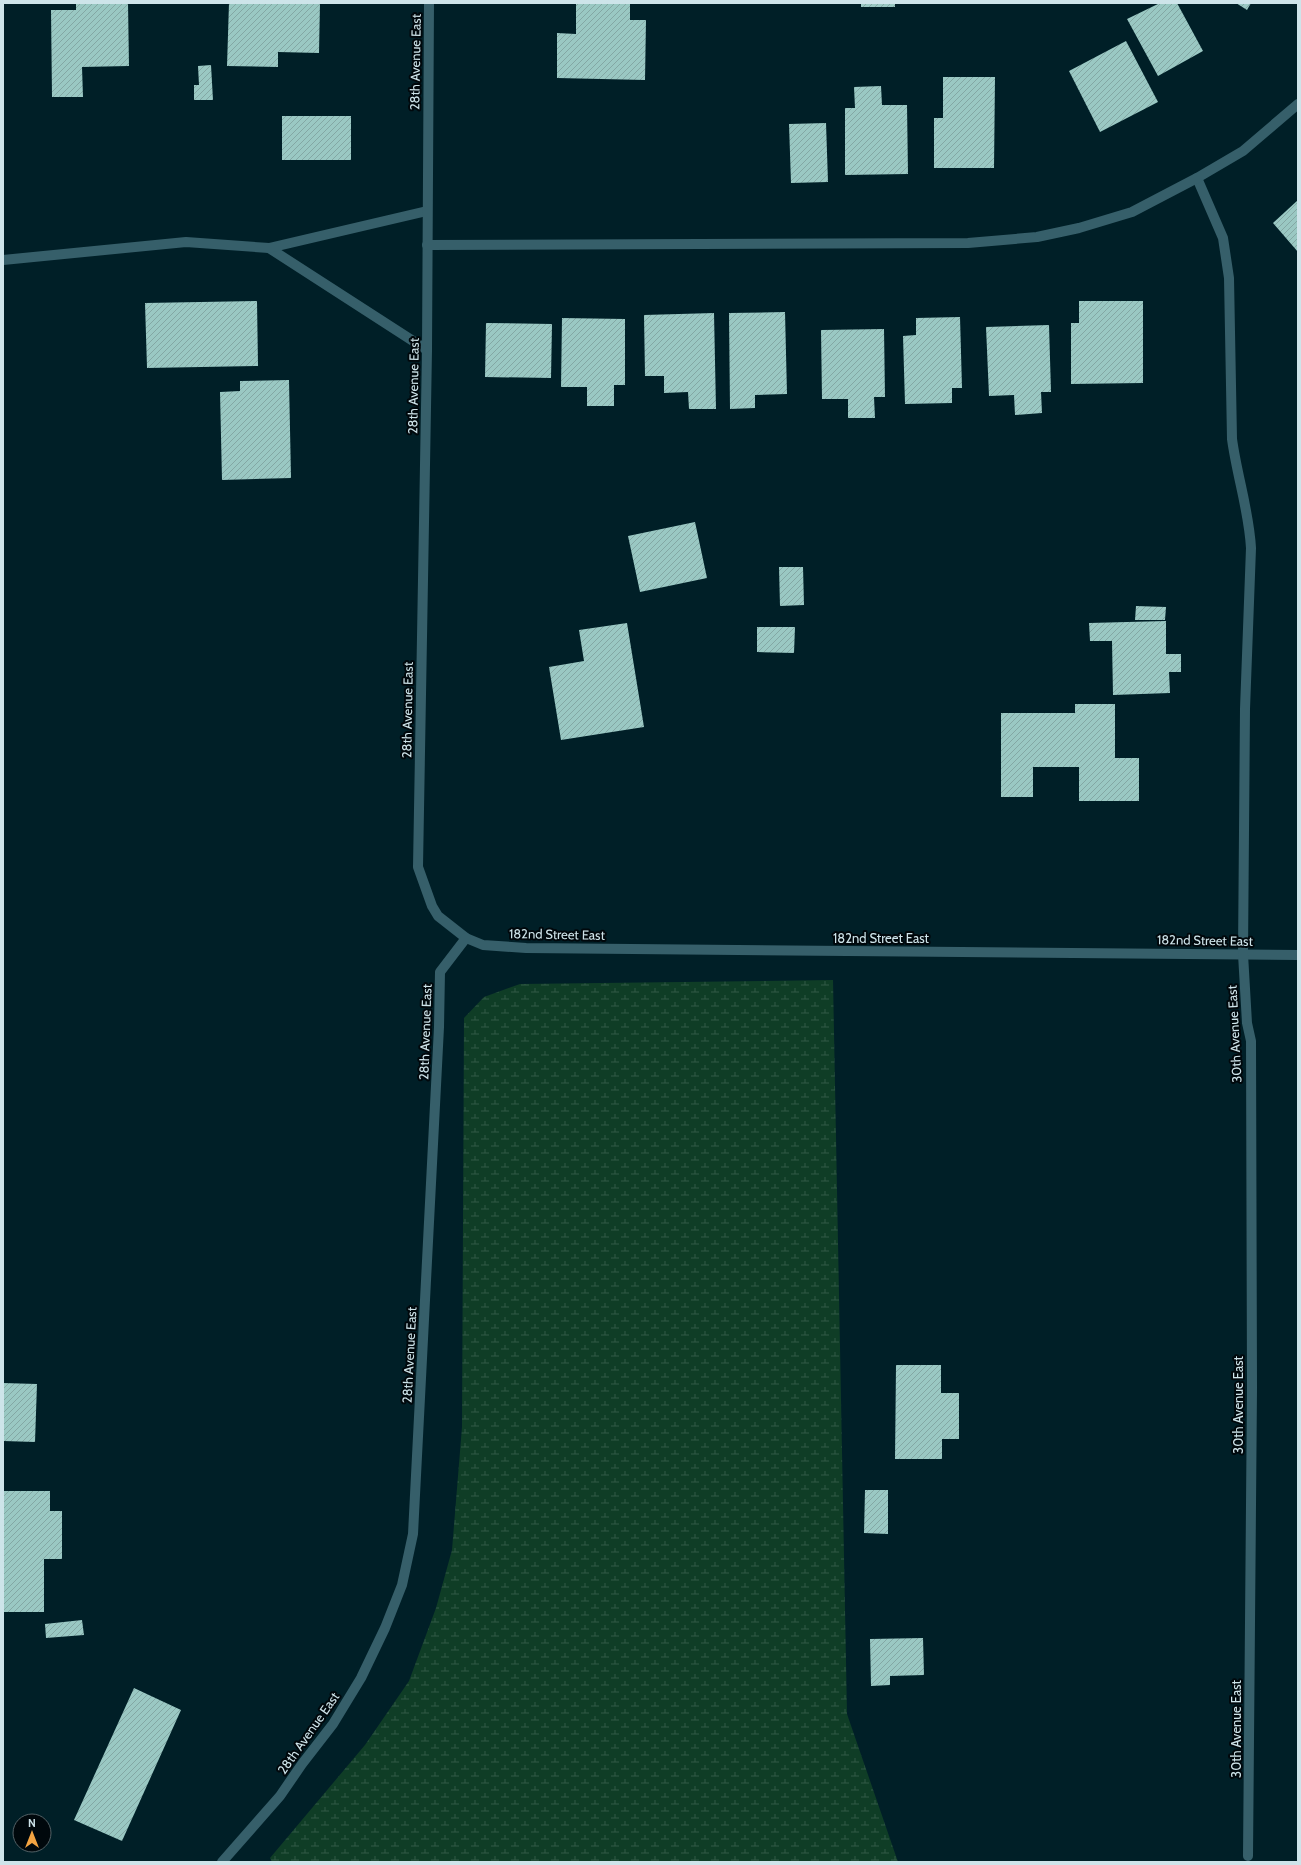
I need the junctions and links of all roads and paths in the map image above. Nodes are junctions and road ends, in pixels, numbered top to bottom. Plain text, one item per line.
1 (429, 3) edge
2 (1298, 104) edge
3 (1197, 178) junction
4 (426, 211) junction
5 (426, 245) junction
6 (269, 248) junction
7 (3, 260) edge
8 (427, 350) junction
9 (466, 938) junction
10 (1243, 954) junction
11 (1298, 955) edge
12 (1248, 1856) dead end
13 (222, 1862) edge

1 - 4 street, 28th Avenue East
2 - 3 street
3 - 5 street
3 - 10 street, 30th Avenue East
4 - 5 street, 28th Avenue East
4 - 6 street
5 - 8 street, 28th Avenue East
6 - 7 street
6 - 8 street
8 - 9 street, 28th Avenue East
9 - 10 street, 182nd Street East
9 - 13 street, 28th Avenue East
10 - 11 street, 182nd Street East
10 - 12 street, 30th Avenue East

